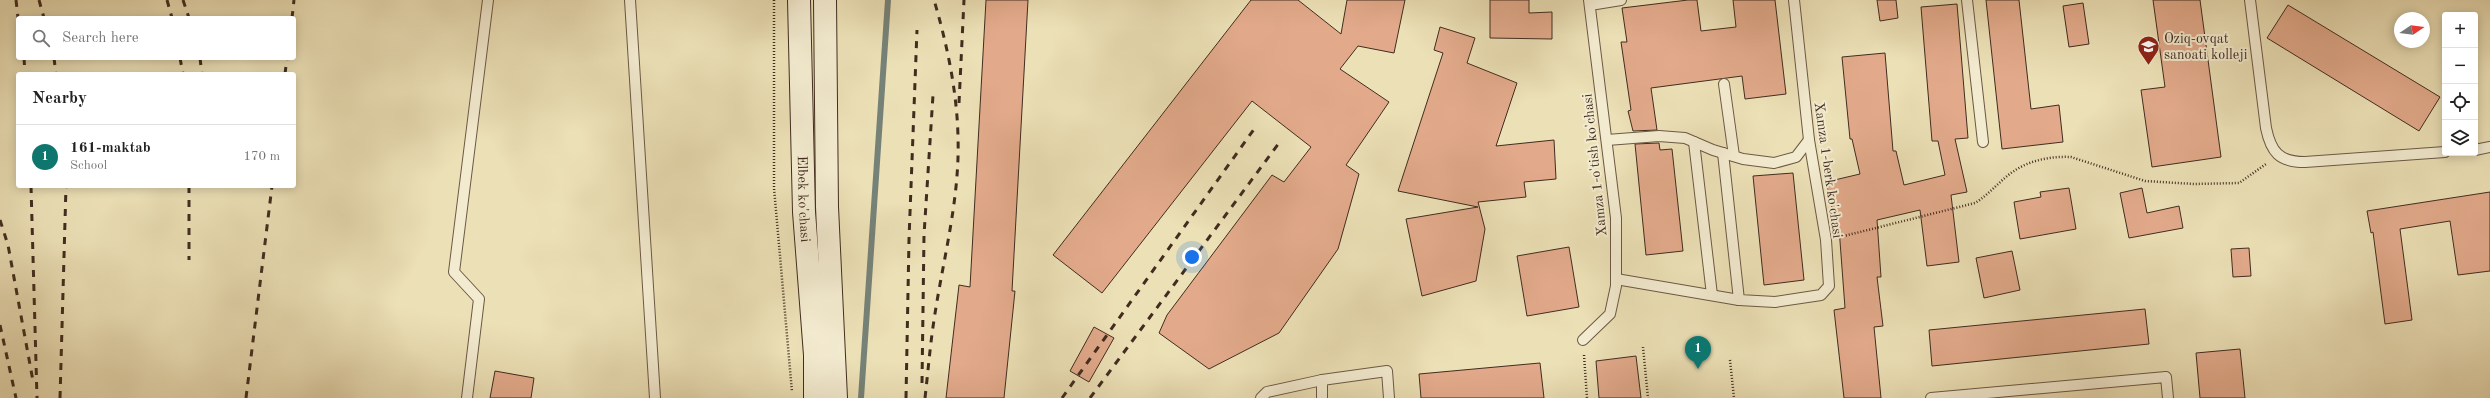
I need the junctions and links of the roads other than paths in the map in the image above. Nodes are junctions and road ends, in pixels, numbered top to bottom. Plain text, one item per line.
1 (488, 0) edge
2 (630, 0) edge
3 (799, 0) edge
4 (825, 0) edge
5 (1621, 0) edge
6 (1794, 0) edge
7 (1967, 0) edge
8 (2250, 0) edge
9 (1590, 2) edge
10 (1724, 84) dead end
11 (1607, 140) junction
12 (1809, 140) junction
13 (1694, 142) junction
14 (1983, 142) dead end
15 (2490, 147) edge
16 (2478, 149) edge
17 (2442, 152) edge
18 (1723, 153) junction
19 (1734, 156) junction
20 (1616, 279) junction
21 (1712, 295) junction
22 (1739, 300) junction
23 (1583, 340) road end
24 (1322, 380) junction
25 (468, 398) edge
26 (655, 398) edge
27 (815, 398) edge
28 (836, 398) edge
29 (1261, 398) edge
30 (1322, 398) edge
31 (1389, 398) edge
32 (1931, 398) edge
33 (2168, 398) edge

1 - 25 lane
2 - 26 lane
3 - 27 main road, Elbek ko'chasi
4 - 28 main road, Elbek ko'chasi
5 - 9 lane
6 - 12 lane, Xamza 1-berk ko'chasi
7 - 14 lane
8 - 17 lane
9 - 11 lane, Xamza 1-o'tish ko'chasi
10 - 19 lane
11 - 13 lane
11 - 20 lane, Xamza 1-o'tish ko'chasi
12 - 19 lane
12 - 22 lane, Xamza 1-berk ko'chasi
13 - 18 lane
13 - 21 lane
15 - 16 lane
18 - 19 lane
18 - 22 lane
20 - 21 lane, Xamza 1-berk ko'chasi
20 - 23 lane, Xamza 1-o'tish ko'chasi
21 - 22 lane, Xamza 1-berk ko'chasi
24 - 29 lane
24 - 30 lane
24 - 31 lane
32 - 33 lane

